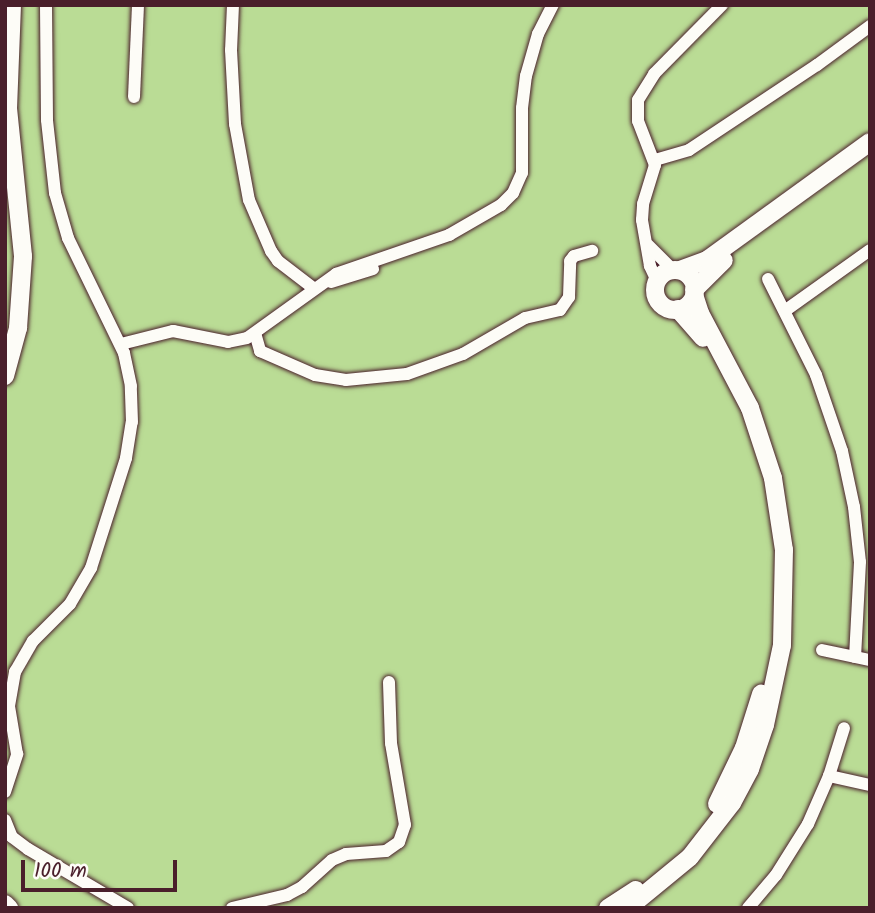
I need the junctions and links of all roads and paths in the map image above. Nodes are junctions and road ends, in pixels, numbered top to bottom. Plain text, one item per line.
1 (12, 5) edge
2 (46, 5) edge
3 (138, 5) edge
4 (233, 5) edge
5 (553, 5) edge
6 (560, 5) edge
7 (722, 5) edge
8 (870, 26) edge
9 (134, 97) dead end
10 (870, 142) edge
11 (870, 155) edge
12 (655, 160) junction
13 (5, 181) edge
14 (647, 244) junction
15 (870, 250) edge
16 (592, 251) dead end
17 (676, 270) junction
18 (768, 279) dead end
19 (657, 281) junction
20 (318, 285) junction
21 (694, 292) junction
22 (678, 309) junction
23 (786, 310) junction
24 (255, 333) junction
25 (5, 337) edge
26 (121, 344) junction
27 (5, 376) edge
28 (822, 650) dead end
29 (855, 657) junction
30 (870, 660) edge
31 (389, 682) dead end
32 (844, 728) dead end
33 (829, 776) junction
34 (870, 785) edge
35 (5, 792) edge
36 (5, 820) edge
37 (253, 906) edge
38 (128, 908) edge
39 (232, 908) edge
40 (608, 908) edge
41 (628, 908) edge
42 (748, 908) edge

1 - 27 street
2 - 26 street
3 - 9 street
4 - 20 street
5 - 20 street
6 - 20 street
7 - 12 street
8 - 12 street
10 - 17 street
11 - 21 street
12 - 14 street
13 - 25 street
14 - 17 street
14 - 19 street
15 - 23 street
16 - 24 street
17 - 19 street
17 - 21 street
18 - 23 street
19 - 22 street
20 - 24 street
21 - 22 street
21 - 41 street
22 - 40 street
23 - 29 street
24 - 26 street
26 - 35 street
28 - 29 street
29 - 30 street
31 - 37 street
32 - 33 street
33 - 34 street
33 - 42 street
36 - 38 street
37 - 39 street

